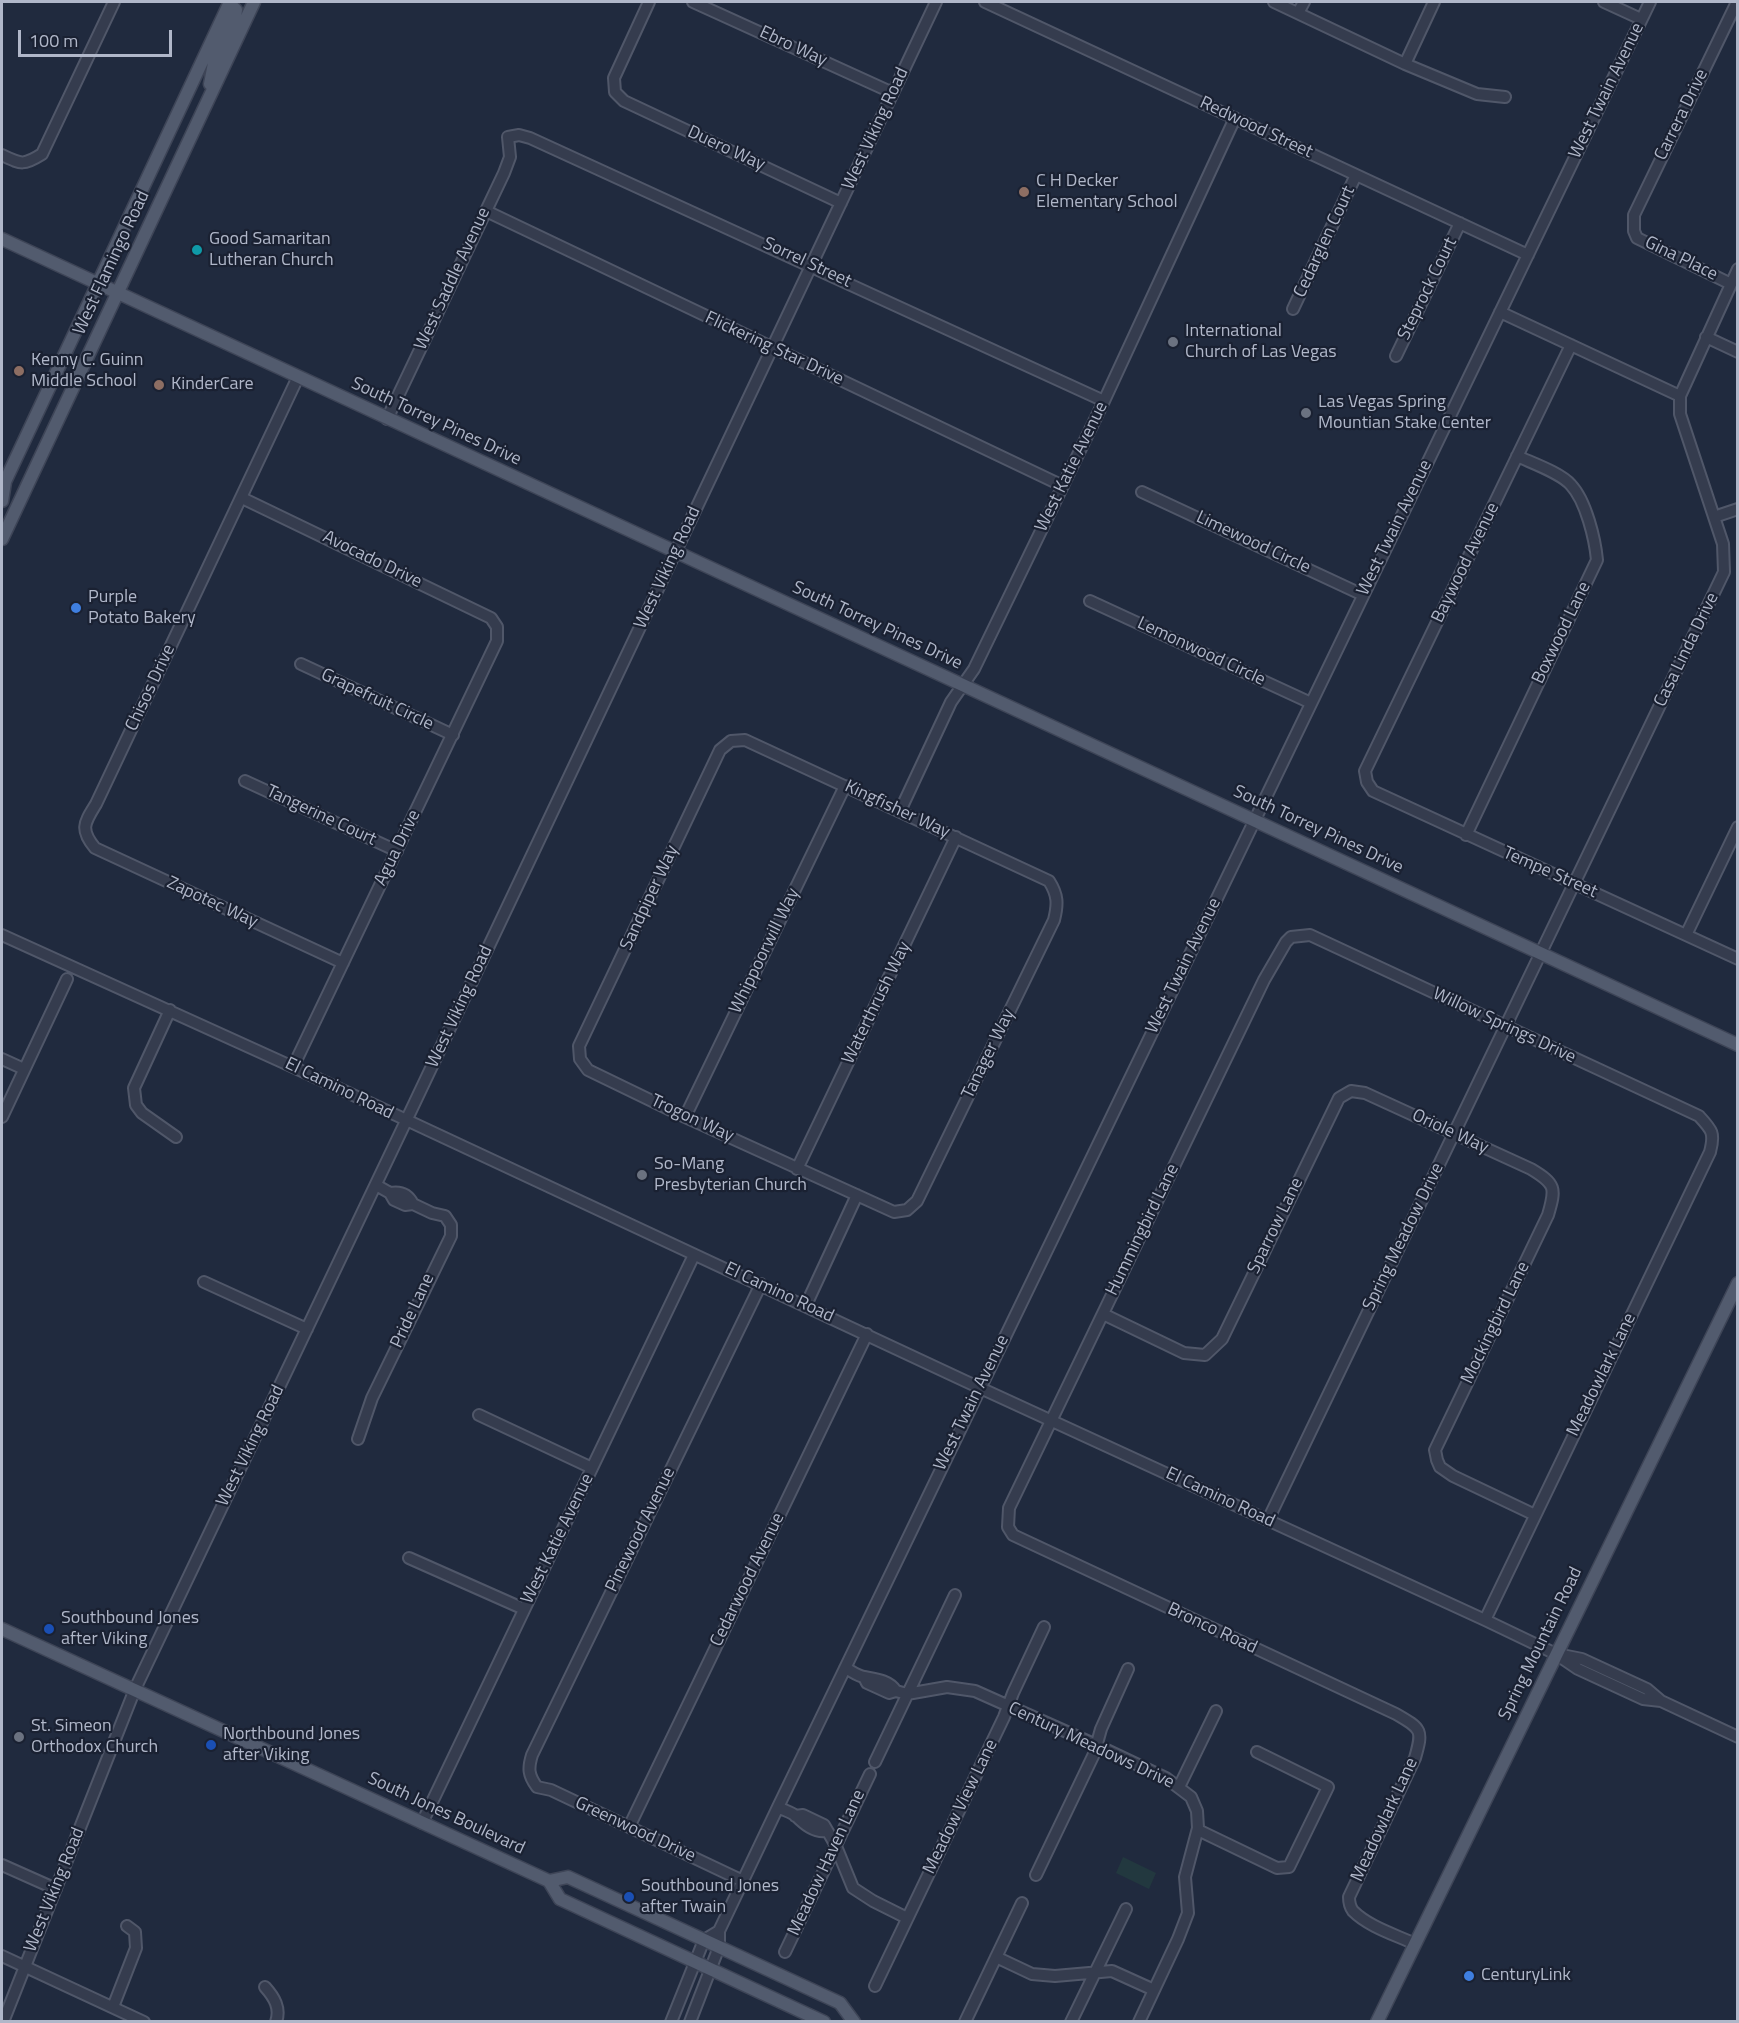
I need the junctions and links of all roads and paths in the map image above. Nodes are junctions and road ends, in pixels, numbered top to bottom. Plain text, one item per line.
1 (114, 2) edge
2 (230, 2) edge
3 (252, 2) edge
4 (649, 2) edge
5 (693, 2) edge
6 (936, 2) edge
7 (985, 2) edge
8 (1274, 2) edge
9 (1304, 2) edge
10 (1434, 2) edge
11 (1604, 2) edge
12 (1650, 2) edge
13 (1737, 2) edge
14 (1298, 13) junction
15 (1641, 19) junction
16 (1725, 25) junction
17 (1737, 31) edge
18 (1405, 64) junction
19 (893, 93) junction
20 (1505, 97) dead end
21 (207, 100) junction
22 (1235, 118) junction
23 (508, 137) joint
24 (2, 155) edge
25 (1356, 175) junction
26 (841, 203) junction
27 (486, 211) junction
28 (1460, 223) junction
29 (1634, 231) joint
30 (2, 239) edge
31 (1528, 255) junction
32 (812, 265) junction
33 (1737, 269) edge
34 (97, 284) junction
35 (1731, 284) junction
36 (117, 293) junction
37 (1293, 309) dead end
38 (1500, 312) junction
39 (1706, 337) junction
40 (1571, 345) junction
41 (772, 348) junction
42 (1737, 352) edge
43 (1396, 356) dead end
44 (298, 377) junction
45 (1680, 396) junction
46 (1104, 401) junction
47 (387, 419) junction
48 (1517, 456) junction
49 (3, 484) edge
50 (1063, 486) junction
51 (1142, 492) dead end
52 (242, 498) junction
53 (2, 501) edge
54 (1737, 509) edge
55 (1714, 517) junction
56 (2, 539) edge
57 (676, 553) junction
58 (1364, 595) junction
59 (1090, 601) dead end
60 (497, 627) joint
61 (301, 664) dead end
62 (963, 685) junction
63 (1311, 703) junction
64 (453, 735) junction
65 (730, 741) joint
66 (245, 781) dead end
67 (1367, 782) joint
68 (845, 786) junction
69 (900, 811) junction
70 (1254, 821) junction
71 (1737, 827) edge
72 (1466, 835) junction
73 (86, 837) joint
74 (956, 837) junction
75 (397, 851) junction
76 (1576, 884) junction
77 (1056, 892) joint
78 (2, 934) edge
79 (1686, 935) junction
80 (1291, 937) joint
81 (1541, 953) junction
82 (1737, 959) edge
83 (343, 963) junction
84 (67, 979) dead end
85 (170, 1010) junction
86 (1505, 1026) junction
87 (1737, 1045) edge
88 (2, 1059) edge
89 (580, 1059) joint
90 (293, 1067) junction
91 (24, 1069) junction
92 (1344, 1094) joint
93 (2, 1117) edge
94 (685, 1117) junction
95 (406, 1121) junction
96 (1711, 1129) joint
97 (1453, 1133) junction
98 (176, 1137) dead end
99 (797, 1169) junction
100 (376, 1185) junction
101 (1552, 1185) joint
102 (856, 1195) junction
103 (907, 1210) joint
104 (694, 1255) junction
105 (204, 1282) dead end
106 (1737, 1283) edge
107 (760, 1284) junction
108 (806, 1305) junction
109 (1102, 1314) junction
110 (307, 1329) junction
111 (867, 1334) junction
112 (980, 1387) junction
113 (479, 1415) dead end
114 (1051, 1419) junction
115 (358, 1438) dead end
116 (592, 1468) junction
117 (1535, 1515) junction
118 (1268, 1520) junction
119 (1008, 1527) joint
120 (409, 1558) dead end
121 (955, 1595) dead end
122 (524, 1610) junction
123 (1485, 1620) junction
124 (1044, 1627) dead end
125 (2, 1629) edge
126 (1556, 1654) junction
127 (844, 1668) junction
128 (1128, 1669) dead end
129 (135, 1689) junction
130 (902, 1692) junction
131 (1008, 1706) junction
132 (1216, 1711) dead end
133 (1418, 1730) joint
134 (1737, 1737) edge
135 (1096, 1744) junction
136 (1257, 1752) dead end
137 (875, 1762) dead end
138 (870, 1774) dead end
139 (530, 1778) joint
140 (1179, 1787) junction
141 (778, 1807) junction
142 (422, 1823) junction
143 (629, 1827) junction
144 (1198, 1830) junction
145 (835, 1845) junction
146 (2, 1864) edge
147 (1036, 1875) dead end
148 (549, 1881) junction
149 (743, 1881) junction
150 (56, 1889) junction
151 (1022, 1903) dead end
152 (1126, 1909) dead end
153 (908, 1918) junction
154 (127, 1926) dead end
155 (719, 1931) junction
156 (704, 1940) junction
157 (1415, 1944) junction
158 (720, 1947) junction
159 (785, 1952) dead end
160 (2, 1956) edge
161 (996, 1957) junction
162 (695, 1961) junction
163 (25, 1966) junction
164 (711, 1969) junction
165 (1095, 1972) junction
166 (875, 1986) dead end
167 (266, 1987) dead end
168 (1154, 1990) junction
169 (113, 2007) junction
170 (3, 2022) edge
171 (144, 2022) edge
172 (276, 2022) edge
173 (671, 2022) edge
174 (690, 2022) edge
175 (824, 2022) edge
176 (854, 2022) edge
177 (965, 2022) edge
178 (1071, 2022) edge
179 (1138, 2022) edge
180 (1377, 2022) edge

1 - 24 street
2 - 21 main road
2 - 34 main road, West Flamingo Road
3 - 21 main road, West Flamingo Road
4 - 26 street, Duero Way
5 - 19 street, Ebro Way
6 - 19 street, West Viking Road
7 - 22 street, Redwood Street
8 - 14 street
9 - 14 street
10 - 18 street
11 - 15 street
12 - 15 street, West Twain Avenue
13 - 16 street, Carrera Drive
14 - 18 street
15 - 31 street, West Twain Avenue
16 - 17 street
16 - 29 street, Carrera Drive
18 - 20 street
19 - 26 street, West Viking Road
21 - 36 main road, West Flamingo Road
22 - 25 street, Redwood Street
22 - 46 street, West Katie Avenue
23 - 27 street, West Saddle Avenue
23 - 32 street, Sorrel Street
25 - 28 street, Redwood Street
25 - 37 street, Cedarglen Court
26 - 32 street, West Viking Road
27 - 41 street, Flickering Star Drive
27 - 47 street, West Saddle Avenue
28 - 31 street, Redwood Street
28 - 43 street, Steprock Court
29 - 35 street, Gina Place
30 - 34 main road, South Torrey Pines Drive
31 - 38 street, West Twain Avenue
32 - 41 street, West Viking Road
32 - 46 street, Sorrel Street
33 - 35 street
34 - 36 main road, South Torrey Pines Drive
34 - 49 main road, West Flamingo Road
35 - 39 street
36 - 44 main road, South Torrey Pines Drive
36 - 56 main road, West Flamingo Road
38 - 40 street
38 - 58 street, West Twain Avenue
39 - 42 street
39 - 45 street
40 - 45 street
40 - 48 street, Baywood Avenue
41 - 50 street, Flickering Star Drive
41 - 57 street, West Viking Road
44 - 47 main road, South Torrey Pines Drive
44 - 52 street, Chisos Drive
45 - 55 street, Casa Linda Drive
46 - 50 street, West Katie Avenue
47 - 57 main road, South Torrey Pines Drive
48 - 67 street, Baywood Avenue
48 - 72 street, Boxwood Lane
49 - 53 main road, West Flamingo Road
50 - 62 street, West Katie Avenue
51 - 58 street, Limewood Circle
52 - 60 street, Avocado Drive
52 - 73 street, Chisos Drive
54 - 55 street
55 - 76 street, Casa Linda Drive
57 - 62 main road, South Torrey Pines Drive
57 - 95 street, West Viking Road
58 - 63 street, West Twain Avenue
59 - 63 street, Lemonwood Circle
60 - 64 street, Agua Drive
61 - 64 street, Grapefruit Circle
62 - 69 street, West Katie Avenue
62 - 70 main road, South Torrey Pines Drive
63 - 70 street, West Twain Avenue
64 - 75 street, Agua Drive
65 - 68 street, Kingfisher Way
65 - 89 street, Sandpiper Way
66 - 75 street, Tangerine Court
67 - 72 street, Tempe Street
68 - 69 street, Kingfisher Way
68 - 94 street, Whippoorwill Way
69 - 74 street, Kingfisher Way
70 - 81 main road, South Torrey Pines Drive
70 - 112 street, West Twain Avenue
71 - 79 street
72 - 76 street, Tempe Street
73 - 83 street, Zapotec Way
74 - 77 street, Kingfisher Way
74 - 99 street, Waterthrush Way
75 - 83 street, Agua Drive
76 - 79 street, Tempe Street
76 - 81 street, Casa Linda Drive
77 - 103 street, Tanager Way
78 - 85 street, El Camino Road
79 - 82 street, Tempe Street
80 - 86 street, Willow Springs Drive
80 - 109 street, Hummingbird Lane
81 - 86 street, Spring Meadow Drive
81 - 87 main road, South Torrey Pines Drive
83 - 90 street, Agua Drive
84 - 91 street
85 - 90 street, El Camino Road
85 - 98 street
86 - 96 street, Willow Springs Drive
86 - 97 street, Spring Meadow Drive
88 - 91 street
89 - 94 street, Trogon Way
90 - 95 street, El Camino Road
91 - 93 street
92 - 97 street, Oriole Way
92 - 109 street, Sparrow Lane
94 - 99 street, Trogon Way
95 - 100 street, West Viking Road
95 - 104 street, El Camino Road
96 - 117 street, Meadowlark Lane
97 - 101 street, Oriole Way
97 - 118 street, Spring Meadow Drive
99 - 102 street, Trogon Way
100 - 110 street, West Viking Road
100 - 115 street, Pride Lane
101 - 117 street, Mockingbird Lane
102 - 103 street, Trogon Way
102 - 108 street
104 - 107 street, El Camino Road
104 - 116 street, West Katie Avenue
105 - 110 street
106 - 126 main road, Spring Mountain Road
107 - 108 street, El Camino Road
107 - 139 street, Pinewood Avenue
108 - 111 street, El Camino Road
109 - 114 street, Hummingbird Lane
110 - 129 street, West Viking Road
111 - 112 street, El Camino Road
111 - 143 street, Cedarwood Avenue
112 - 114 street, El Camino Road
112 - 127 street, West Twain Avenue
113 - 116 street
114 - 118 street, El Camino Road
114 - 119 street, Hummingbird Lane
116 - 122 street, West Katie Avenue
117 - 123 street, Meadowlark Lane
118 - 123 street, El Camino Road
119 - 133 street, Bronco Road
120 - 122 street
121 - 130 street
122 - 142 street, West Katie Avenue
123 - 126 street, El Camino Road
124 - 131 street, Meadow View Lane
125 - 129 main road, South Jones Boulevard
126 - 134 street, El Camino Road
126 - 157 main road, Spring Mountain Road
127 - 130 street, Century Meadows Drive
127 - 141 street, West Twain Avenue
128 - 135 street
129 - 142 main road, South Jones Boulevard
129 - 150 street, West Viking Road
130 - 131 street, Century Meadows Drive
130 - 137 street
131 - 135 street, Century Meadows Drive
131 - 153 street, Meadow View Lane
132 - 140 street
133 - 157 street, Meadowlark Lane
135 - 140 street, Century Meadows Drive
135 - 147 street
136 - 144 street
138 - 145 street, Meadow Haven Lane
139 - 143 street, Greenwood Drive
140 - 144 street, Century Meadows Drive
141 - 145 street
141 - 149 street, West Twain Avenue
142 - 148 main road, South Jones Boulevard
143 - 149 street, Greenwood Drive
144 - 168 street, Century Meadows Drive
145 - 153 street
145 - 159 street, Meadow Haven Lane
146 - 150 street
148 - 156 main road, South Jones Boulevard
148 - 162 main road, South Jones Boulevard
149 - 155 street, West Twain Avenue
150 - 163 street, West Viking Road
151 - 161 street
152 - 165 street
153 - 166 street, Meadow View Lane
154 - 169 street
155 - 156 street
155 - 158 street, West Twain Avenue
156 - 158 main road, South Jones Boulevard
156 - 162 street
157 - 180 main road, Spring Mountain Road
158 - 164 street, West Twain Avenue
158 - 176 main road, South Jones Boulevard
160 - 163 street
161 - 165 street
161 - 177 street
162 - 164 main road, South Jones Boulevard
162 - 173 street
163 - 169 street
163 - 170 street, West Viking Road
164 - 174 street, West Twain Avenue
164 - 175 main road, South Jones Boulevard
165 - 168 street
165 - 178 street
167 - 172 street
168 - 179 street, Century Meadows Drive
169 - 171 street

